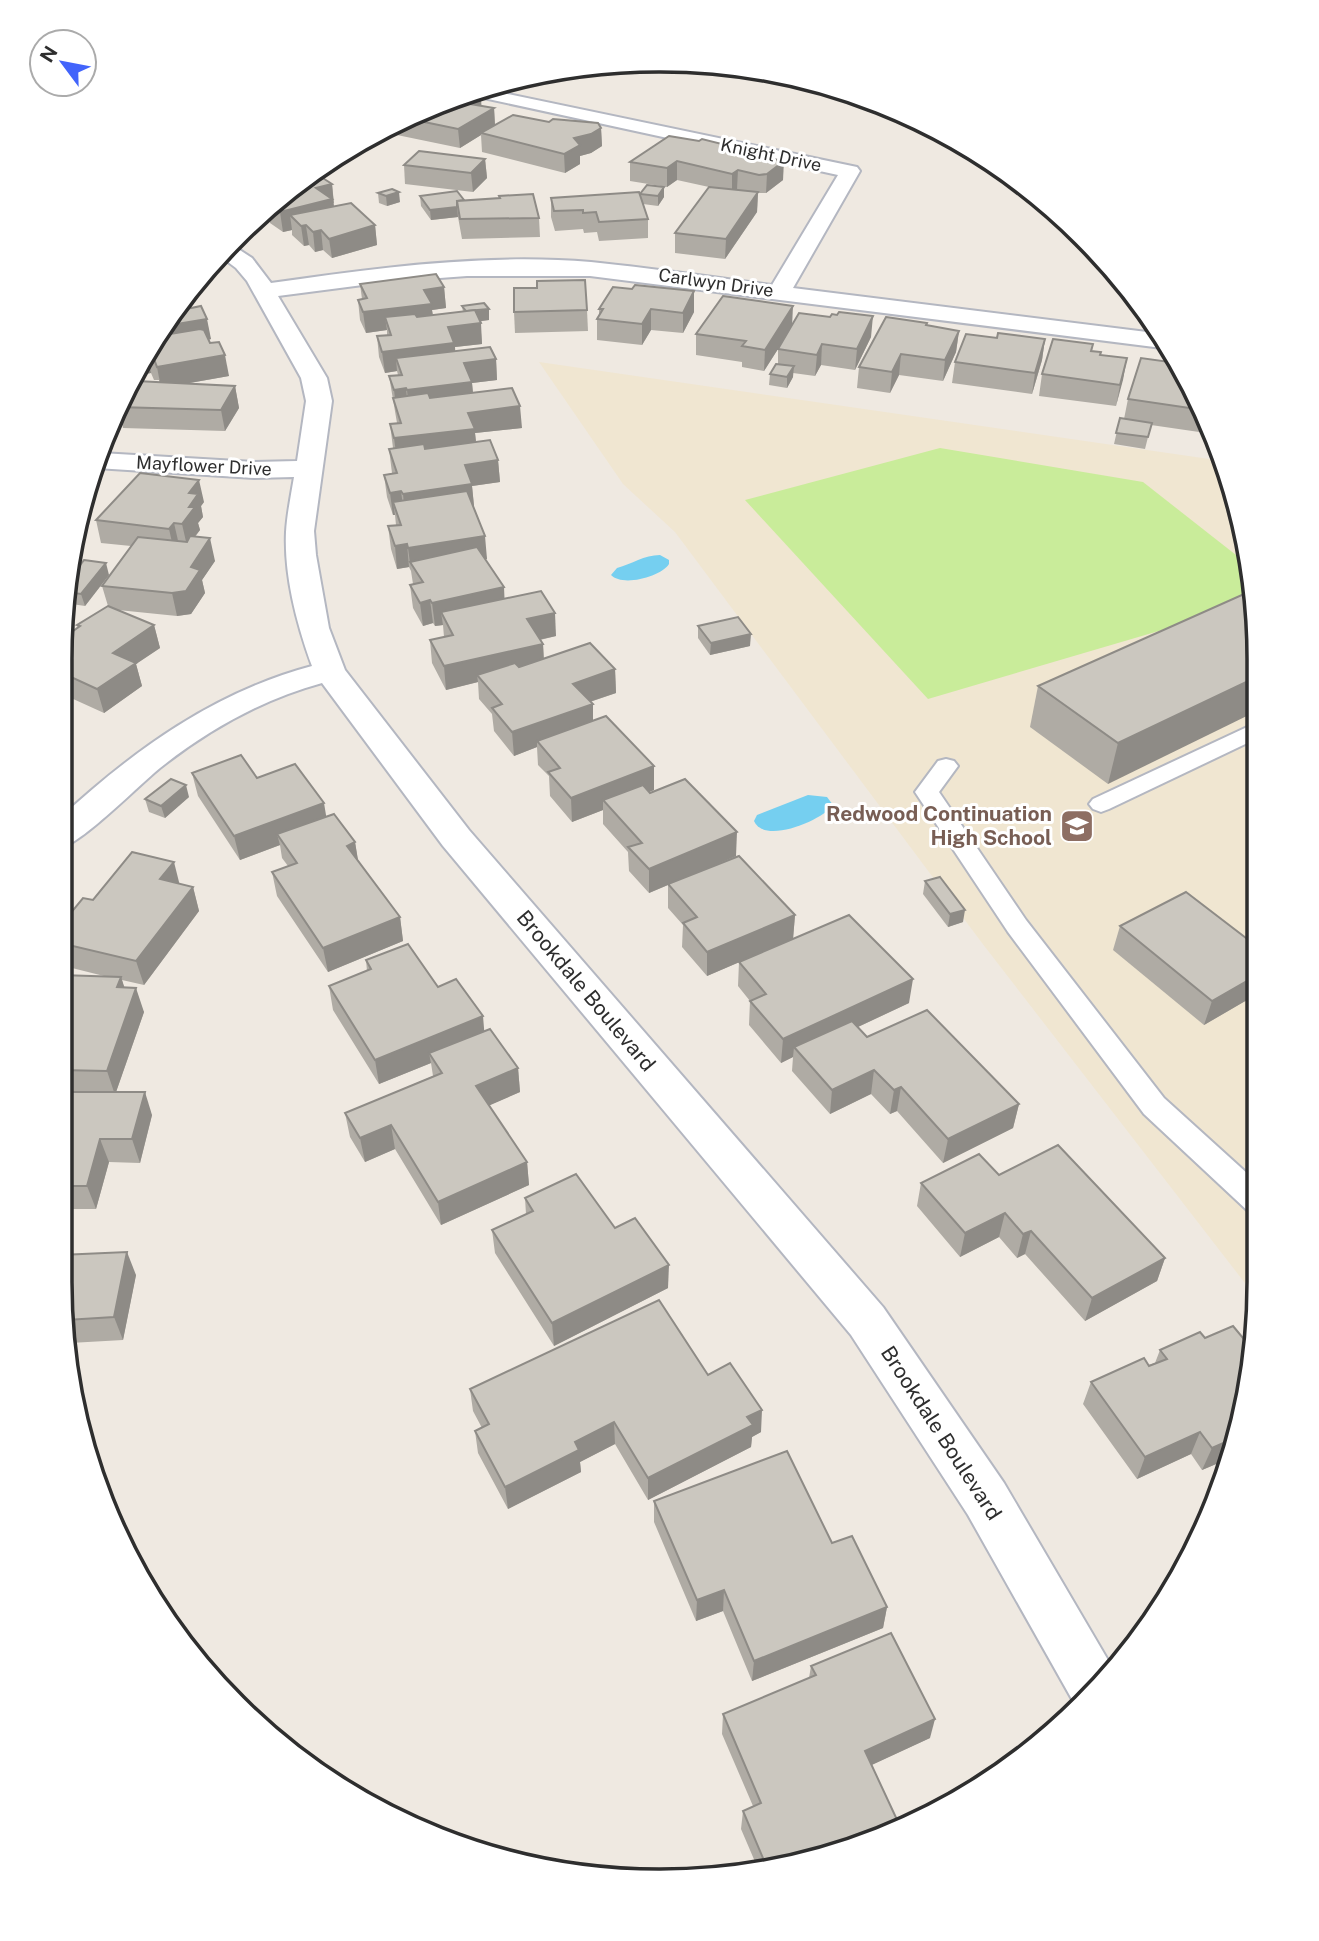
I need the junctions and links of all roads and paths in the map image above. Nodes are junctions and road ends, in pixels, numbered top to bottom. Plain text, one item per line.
1 (493, 96) edge
2 (234, 255) edge
3 (264, 291) junction
4 (779, 292) junction
5 (1153, 340) edge
6 (106, 461) edge
7 (309, 469) junction
8 (330, 671) junction
9 (1247, 734) edge
10 (946, 766) dead end
11 (1101, 804) dead end
12 (72, 826) edge
13 (1247, 1193) edge
14 (1090, 1681) edge

1 - 4 street, Knight Drive
2 - 3 street, Brookdale Boulevard
3 - 4 street, Carlwyn Drive
3 - 7 street, Brookdale Boulevard
4 - 5 street, Carlwyn Drive
6 - 7 street, Mayflower Drive
7 - 8 street, Brookdale Boulevard
8 - 12 street
8 - 14 street, Brookdale Boulevard
9 - 11 lane
10 - 13 lane

